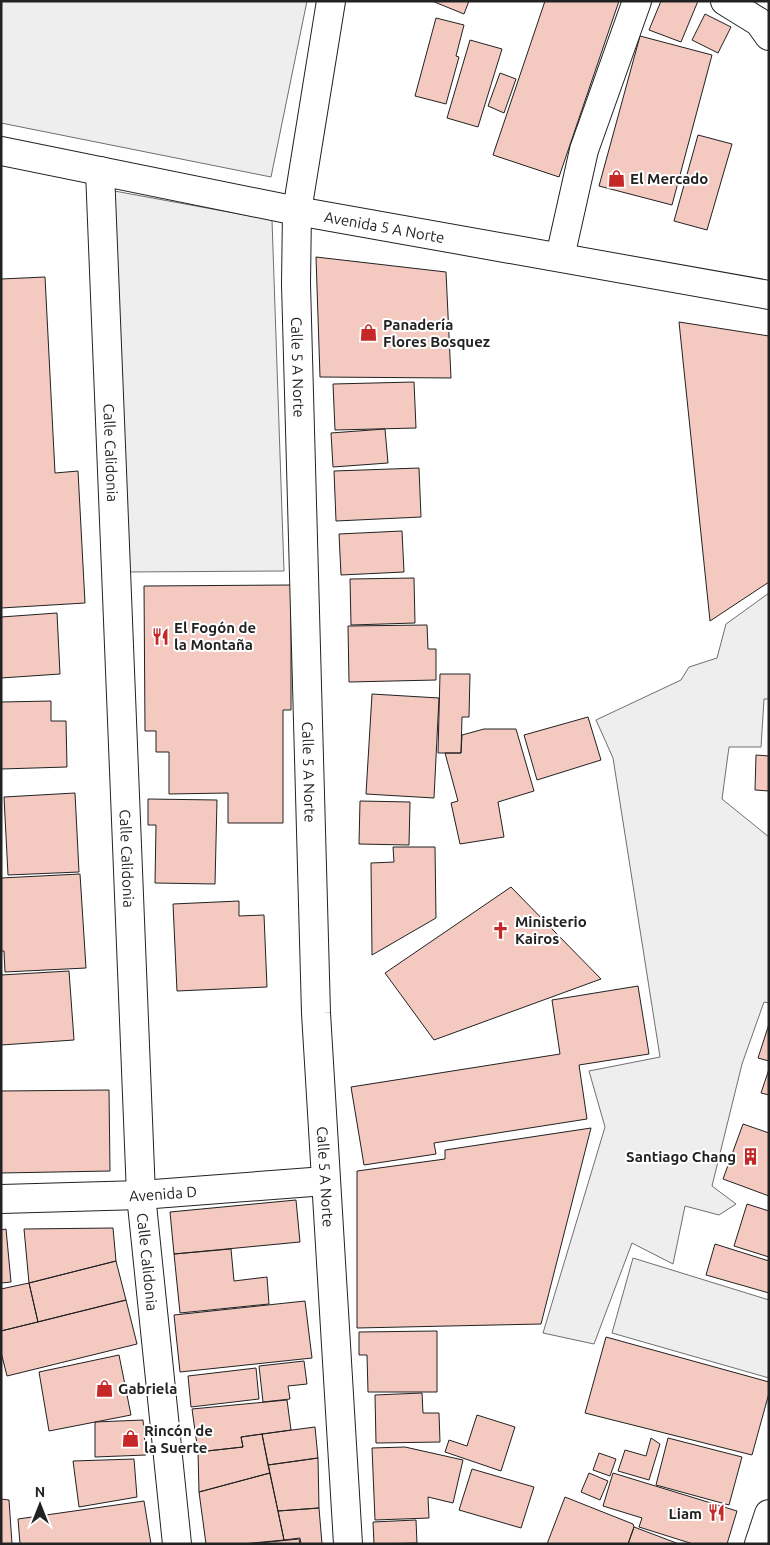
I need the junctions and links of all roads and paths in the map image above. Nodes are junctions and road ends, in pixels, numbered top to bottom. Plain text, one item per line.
1 (331, 1) edge
2 (637, 1) edge
3 (725, 1) edge
4 (769, 36) edge
5 (1, 151) edge
6 (100, 171) junction
7 (297, 211) junction
8 (560, 257) junction
9 (769, 295) edge
10 (325, 1181) junction
11 (141, 1195) junction
12 (1, 1199) edge
13 (769, 1514) edge
14 (177, 1544) edge
15 (348, 1544) edge
16 (758, 1544) edge

1 - 7 street, Calle 5 A Norte
2 - 8 street
3 - 4 street
5 - 6 street, Avenida 5 A Norte
6 - 7 street, Avenida 5 A Norte
6 - 11 street, Calle Calidonia
7 - 8 street, Avenida 5 A Norte
7 - 10 street, Calle 5 A Norte
8 - 9 street, Avenida 5 A Norte
10 - 11 street, Avenida D
10 - 15 street, Calle 5 A Norte
11 - 12 street, Avenida D
11 - 14 street, Calle Calidonia
13 - 16 street

